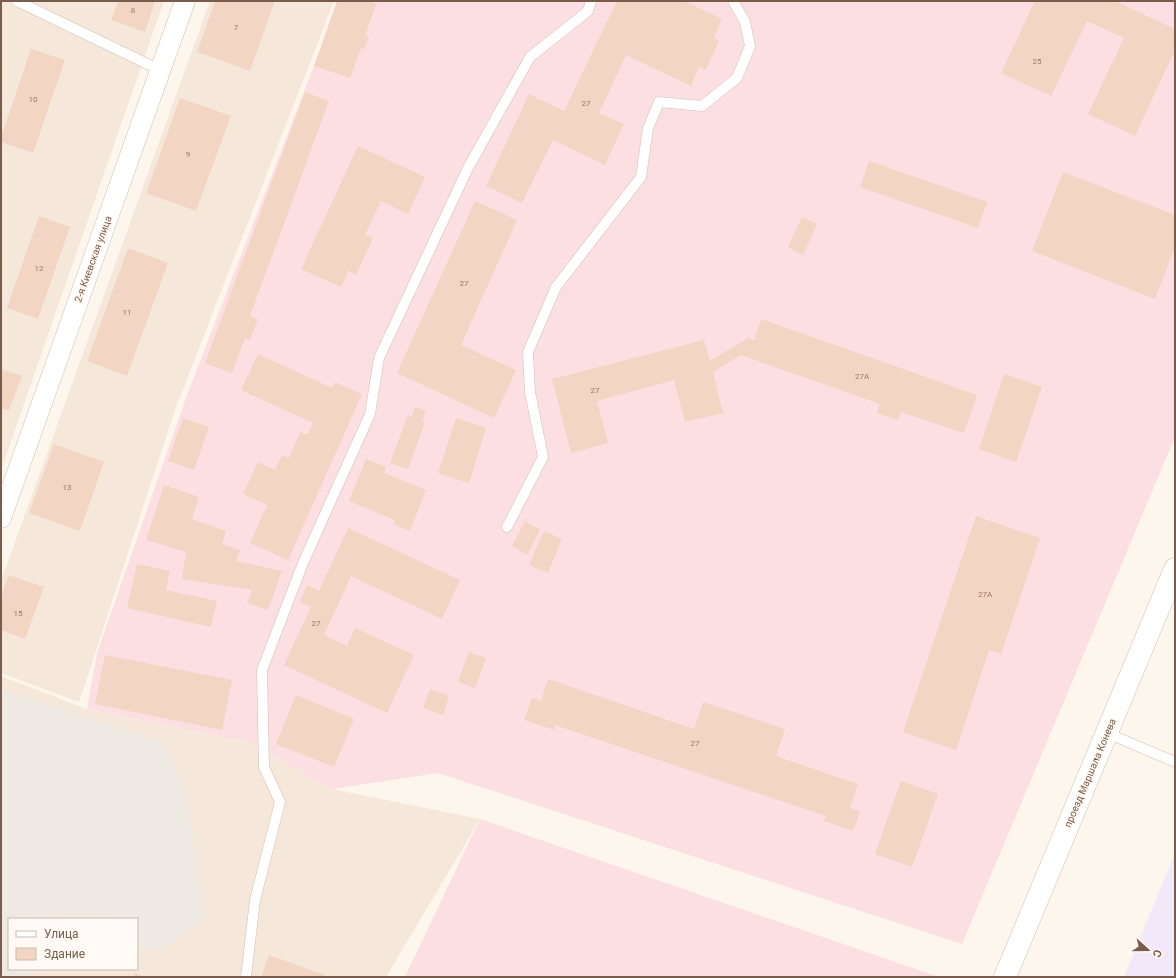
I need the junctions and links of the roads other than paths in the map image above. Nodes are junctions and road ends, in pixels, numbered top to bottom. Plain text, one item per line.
1 (17, 1) edge
2 (185, 1) edge
3 (592, 1) edge
4 (733, 1) edge
5 (160, 70) junction
6 (1, 518) edge
7 (507, 527) dead end
8 (1175, 569) edge
9 (1106, 733) junction
10 (1175, 762) edge
11 (246, 977) edge
12 (1005, 977) edge

1 - 5 lane
2 - 5 street, 2-я Киевская улица
3 - 11 lane
4 - 7 lane
5 - 6 street, 2-я Киевская улица
8 - 9 street, проезд Маршала Конева
9 - 10 lane
9 - 12 street, проезд Маршала Конева

